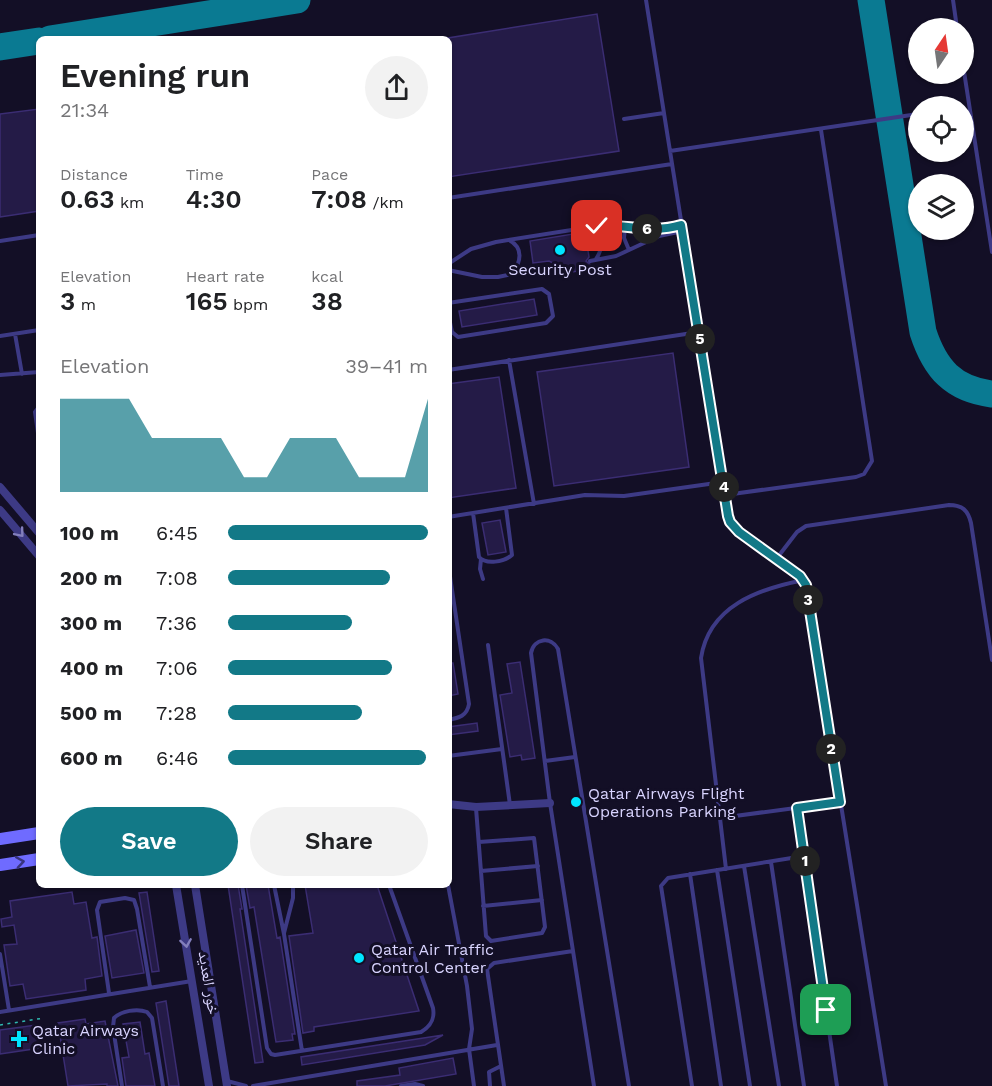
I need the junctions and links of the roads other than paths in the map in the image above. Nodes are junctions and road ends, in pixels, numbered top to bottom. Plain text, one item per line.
1 (646, 0) edge
2 (953, 0) edge
3 (956, 18) edge
4 (664, 113) junction
5 (908, 116) edge
6 (624, 119) dead end
7 (821, 130) junction
8 (974, 138) edge
9 (670, 151) junction
10 (672, 164) junction
11 (452, 197) edge
12 (597, 226) junction
13 (625, 226) junction
14 (682, 228) junction
15 (36, 235) edge
16 (509, 240) junction
17 (0, 241) edge
18 (629, 250) junction
19 (992, 252) edge
20 (596, 260) junction
21 (590, 261) dead end
22 (452, 262) edge
23 (550, 266) dead end
24 (452, 271) edge
25 (512, 274) junction
26 (452, 302) edge
27 (36, 330) edge
28 (452, 332) edge
29 (699, 332) junction
30 (15, 334) junction
31 (0, 336) edge
32 (509, 360) junction
33 (452, 369) edge
34 (36, 372) edge
35 (22, 374) junction
36 (0, 375) edge
37 (723, 482) junction
38 (0, 487) edge
39 (725, 495) junction
40 (534, 504) junction
41 (506, 508) junction
42 (0, 510) edge
43 (473, 513) junction
44 (452, 516) edge
45 (36, 529) edge
46 (36, 552) edge
47 (777, 558) junction
48 (481, 559) junction
49 (483, 579) dead end
50 (804, 580) junction
51 (452, 597) edge
52 (488, 645) dead end
53 (992, 660) edge
54 (452, 719) edge
55 (502, 748) junction
56 (452, 755) edge
57 (575, 757) junction
58 (545, 761) junction
59 (840, 802) junction
60 (550, 803) junction
61 (452, 804) edge
62 (510, 806) junction
63 (476, 807) junction
64 (797, 808) junction
65 (720, 818) junction
66 (36, 833) edge
67 (0, 839) edge
68 (479, 842) junction
69 (804, 856) junction
70 (36, 859) edge
71 (771, 862) junction
72 (0, 865) edge
73 (538, 866) junction
74 (744, 866) junction
75 (726, 869) junction
76 (717, 870) junction
77 (481, 872) junction
78 (690, 874) junction
79 (176, 888) edge
80 (195, 888) edge
81 (242, 888) edge
82 (275, 888) edge
83 (293, 888) edge
84 (390, 888) edge
85 (449, 888) edge
86 (542, 900) junction
87 (483, 906) junction
88 (284, 934) junction
89 (573, 951) junction
90 (0, 954) edge
91 (192, 981) junction
92 (150, 987) junction
93 (109, 993) junction
94 (9, 1010) junction
95 (0, 1012) edge
96 (497, 1045) junction
97 (469, 1050) junction
98 (302, 1051) junction
99 (501, 1066) junction
100 (226, 1083) edge
101 (122, 1086) edge
102 (163, 1086) edge
103 (208, 1086) edge
104 (246, 1086) edge
105 (253, 1086) edge
106 (401, 1086) edge
107 (423, 1086) edge
108 (474, 1086) edge
109 (490, 1086) edge
110 (504, 1086) edge
111 (594, 1086) edge
112 (629, 1086) edge
113 (692, 1086) edge
114 (721, 1086) edge
115 (750, 1086) edge
116 (779, 1086) edge
117 (804, 1086) edge
118 (837, 1086) edge
119 (886, 1086) edge

1 - 4 lane
2 - 3 lane
4 - 6 lane
4 - 9 lane
5 - 7 lane
7 - 9 lane
7 - 39 lane
8 - 19 lane
9 - 10 lane
10 - 11 lane
10 - 14 lane
12 - 13 lane
12 - 16 lane
12 - 20 lane
13 - 14 lane
13 - 18 lane
14 - 18 lane
14 - 29 lane
15 - 17 lane
16 - 22 lane
16 - 25 lane
18 - 20 lane
20 - 21 lane
23 - 25 lane
24 - 25 lane
26 - 28 lane
27 - 30 lane
29 - 32 lane
29 - 37 lane
30 - 31 lane
30 - 35 lane
32 - 33 lane
32 - 40 lane
34 - 35 lane
35 - 36 lane
37 - 39 lane
37 - 40 lane
38 - 45 street
39 - 47 lane
40 - 41 lane
41 - 43 lane
41 - 48 lane
42 -> 46 street
43 - 44 lane
43 - 48 lane
47 - 50 lane
47 - 53 lane
48 - 49 lane
50 - 59 lane
50 - 65 lane
51 - 54 lane
52 - 55 lane
55 - 56 lane
55 - 62 lane
57 - 58 lane
57 - 58 lane
57 - 112 lane
58 - 60 lane
59 - 64 lane
59 - 119 lane
60 - 62 street
60 - 89 lane
61 - 63 street
62 - 63 street
63 - 68 lane
64 - 65 lane
64 - 69 lane
65 - 75 lane
66 - 67 main road
68 - 73 lane
68 - 77 lane
69 - 71 lane
69 - 118 lane
72 -> 70 main road
71 - 74 lane
71 - 117 lane
73 - 77 lane
73 - 86 lane
74 - 75 lane
74 - 116 lane
75 - 76 lane
76 - 78 lane
76 - 115 lane
77 - 87 lane
78 - 113 lane
78 - 114 lane
79 -> 91 street, خور العديد
80 - 100 street, خور العديد
81 - 98 lane
82 - 88 lane
83 - 88 lane
84 - 98 lane
85 - 97 lane
86 - 87 lane
86 - 87 lane
88 - 98 lane
89 - 96 lane
89 - 111 lane
90 - 94 lane
91 - 92 lane
91 - 103 street, خور العديد
92 - 93 lane
92 - 93 lane
93 - 94 lane
94 - 95 lane
96 - 97 lane
96 - 99 lane
97 - 105 lane
97 - 108 lane
99 - 109 lane
99 - 110 lane
100 - 104 lane
101 - 102 lane
106 - 107 lane

